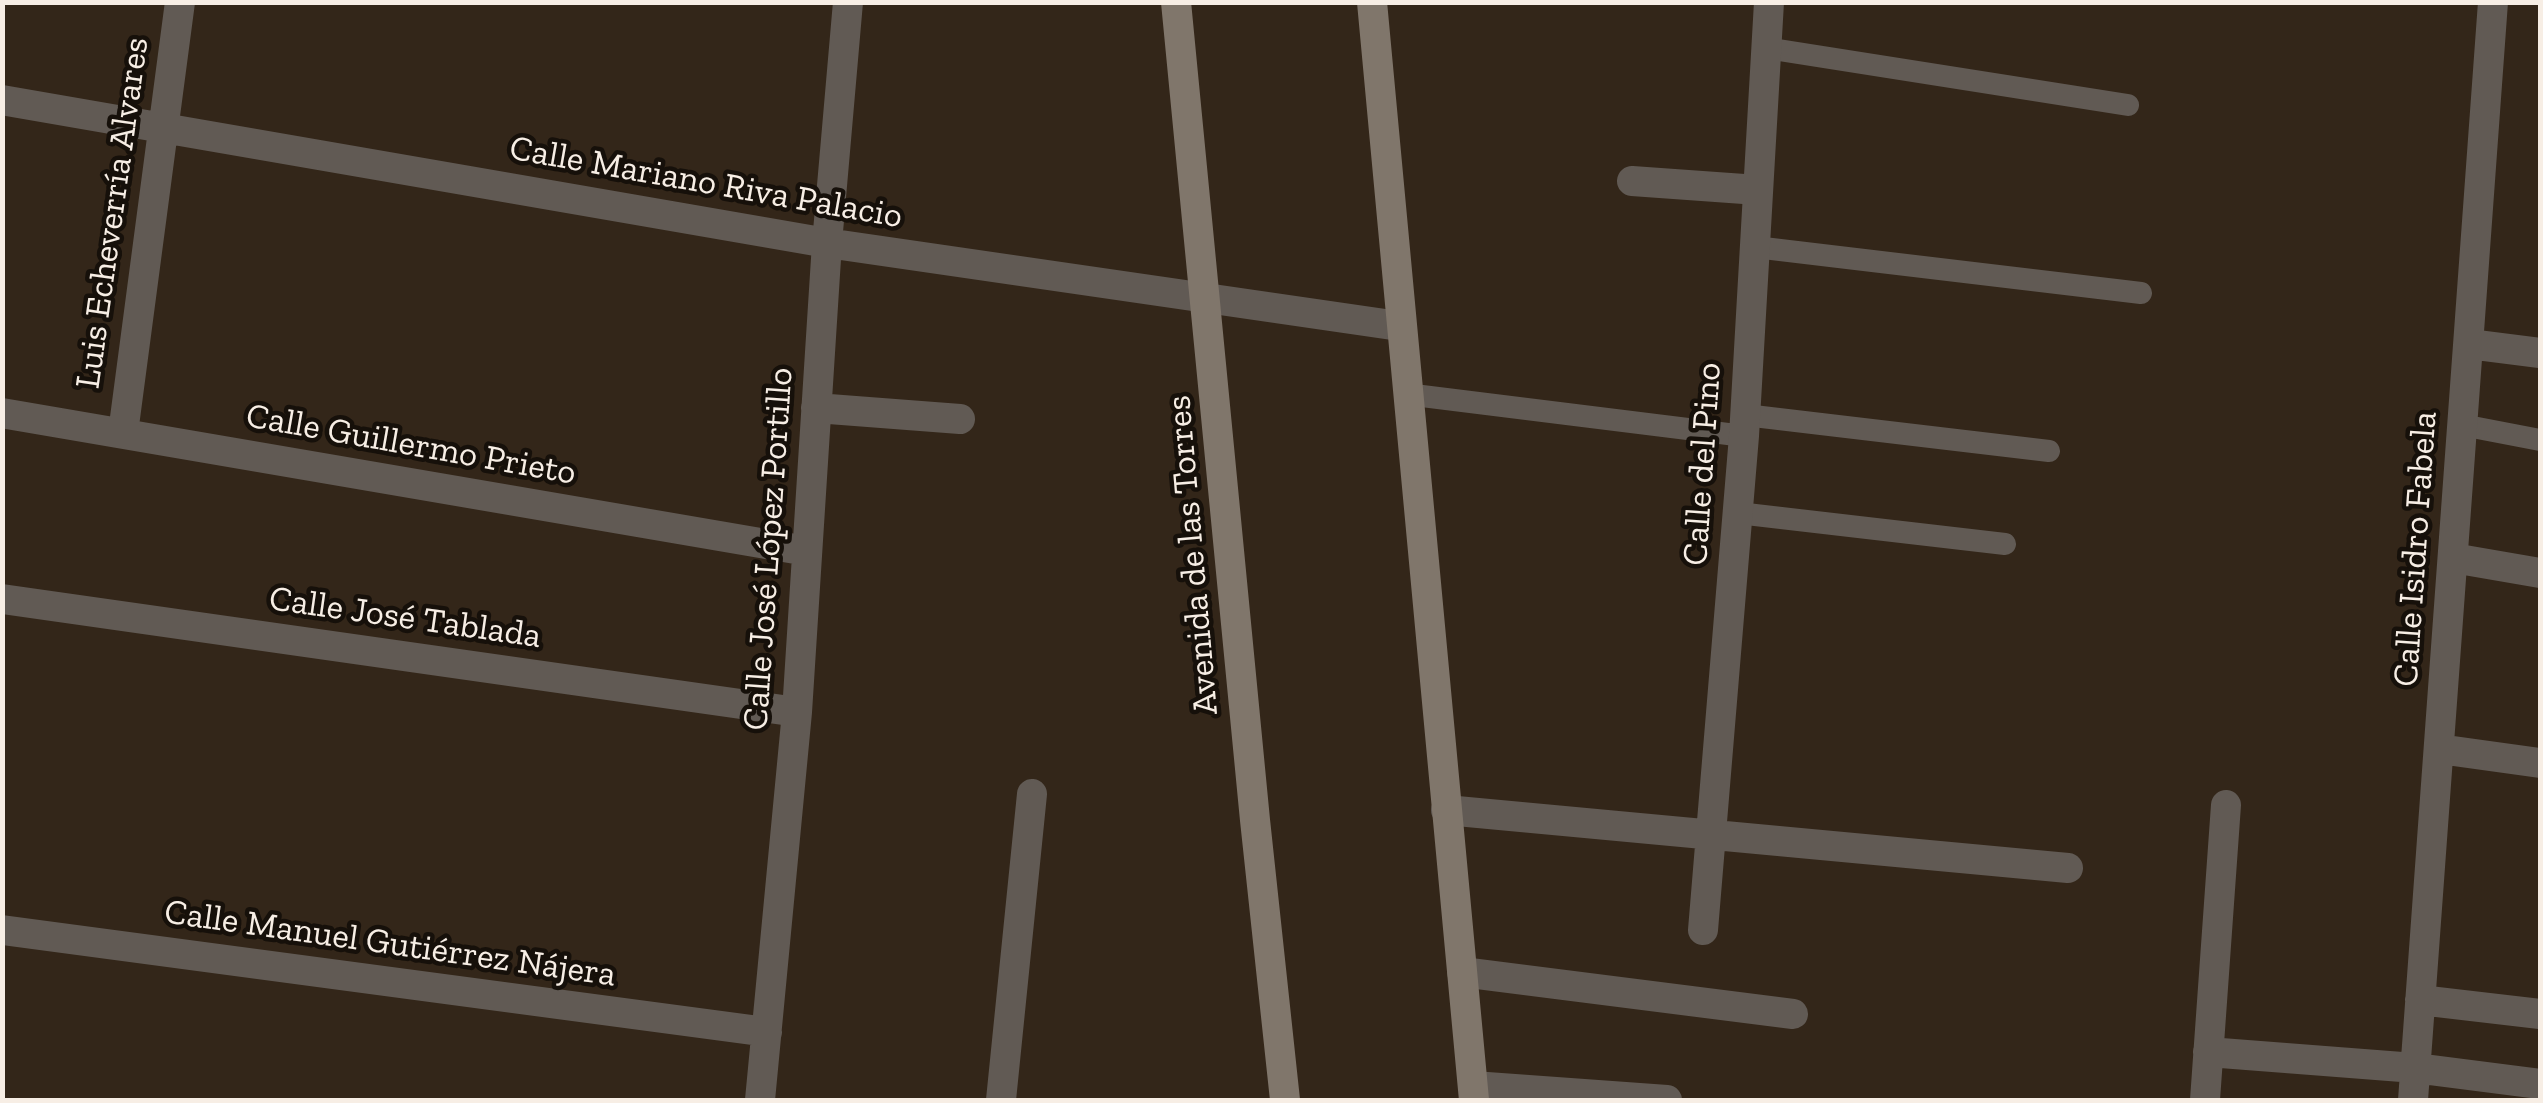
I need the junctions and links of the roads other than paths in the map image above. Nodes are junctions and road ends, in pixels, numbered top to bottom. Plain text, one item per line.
1 (180, 2) edge
2 (848, 2) edge
3 (1176, 2) edge
4 (1372, 2) edge
5 (1769, 2) edge
6 (2493, 2) edge
7 (1766, 48) junction
8 (2, 100) edge
9 (2128, 104) dead end
10 (162, 128) junction
11 (1632, 181) dead end
12 (1758, 190) junction
13 (827, 243) junction
14 (1754, 247) junction
15 (2141, 294) dead end
16 (1207, 300) junction
17 (1400, 326) junction
18 (2468, 344) junction
19 (2540, 353) edge
20 (1406, 394) junction
21 (816, 408) junction
22 (2, 413) edge
23 (960, 418) dead end
24 (2462, 425) junction
25 (1744, 426) junction
26 (123, 433) junction
27 (2540, 440) edge
28 (2049, 451) dead end
29 (1738, 513) junction
30 (2005, 544) dead end
31 (807, 551) junction
32 (2453, 558) junction
33 (2540, 573) edge
34 (2, 599) edge
35 (797, 712) junction
36 (2439, 749) junction
37 (2540, 763) edge
38 (1032, 794) dead end
39 (2226, 805) dead end
40 (1446, 810) junction
41 (1713, 834) junction
42 (2068, 868) dead end
43 (2, 930) edge
44 (1702, 930) dead end
45 (1462, 972) junction
46 (2420, 1000) junction
47 (1793, 1014) dead end
48 (2540, 1014) edge
49 (767, 1032) junction
50 (2208, 1052) junction
51 (2415, 1068) junction
52 (2540, 1084) edge
53 (1473, 1093) edge
54 (760, 1100) edge
55 (1000, 1100) edge
56 (1285, 1100) edge
57 (1667, 1100) edge
58 (2205, 1100) edge
59 (2413, 1100) edge

1 - 10 street, Luis Echeverría Alvares
2 - 13 street, Calle José López Portillo
3 - 16 main road, Avenida de las Torres
4 - 17 main road
5 - 7 street, Calle del Pino
6 - 18 street, Calle Isidro Fabela
7 - 9 lane
7 - 12 street, Calle del Pino
8 - 10 street, Calle Mariano Riva Palacio
10 - 13 street, Calle Mariano Riva Palacio
10 - 26 street, Luis Echeverría Alvares
11 - 12 street
12 - 14 street, Calle del Pino
13 - 16 street, Calle Mariano Riva Palacio
13 - 21 street, Calle José López Portillo
14 - 15 lane
14 - 25 street, Calle del Pino
16 - 17 street, Calle Mariano Riva Palacio
16 - 56 main road, Avenida de las Torres
17 - 20 main road
18 - 19 street
18 - 24 street, Calle Isidro Fabela
20 - 25 lane
20 - 40 main road
21 - 23 street
21 - 31 street, Calle José López Portillo
22 - 26 street, Calle Guillermo Prieto
24 - 27 lane
24 - 32 street, Calle Isidro Fabela
25 - 28 lane
25 - 29 street, Calle del Pino
26 - 31 street, Calle Guillermo Prieto
29 - 30 lane
29 - 41 street, Calle del Pino
31 - 35 street, Calle José López Portillo
32 - 33 street
32 - 36 street, Calle Isidro Fabela
34 - 35 street, Calle José Tablada
35 - 49 street, Calle José López Portillo
36 - 37 street
36 - 46 street, Calle Isidro Fabela
38 - 55 street
39 - 50 street
40 - 41 street
40 - 45 main road
41 - 42 street
41 - 44 street, Calle del Pino
43 - 49 street, Calle Manuel Gutiérrez Nájera
45 - 47 street
45 - 53 main road
46 - 48 street
46 - 51 street, Calle Isidro Fabela
49 - 54 street, Calle José López Portillo
50 - 51 street
50 - 58 street
51 - 52 street
51 - 59 street, Calle Isidro Fabela
53 - 57 street

